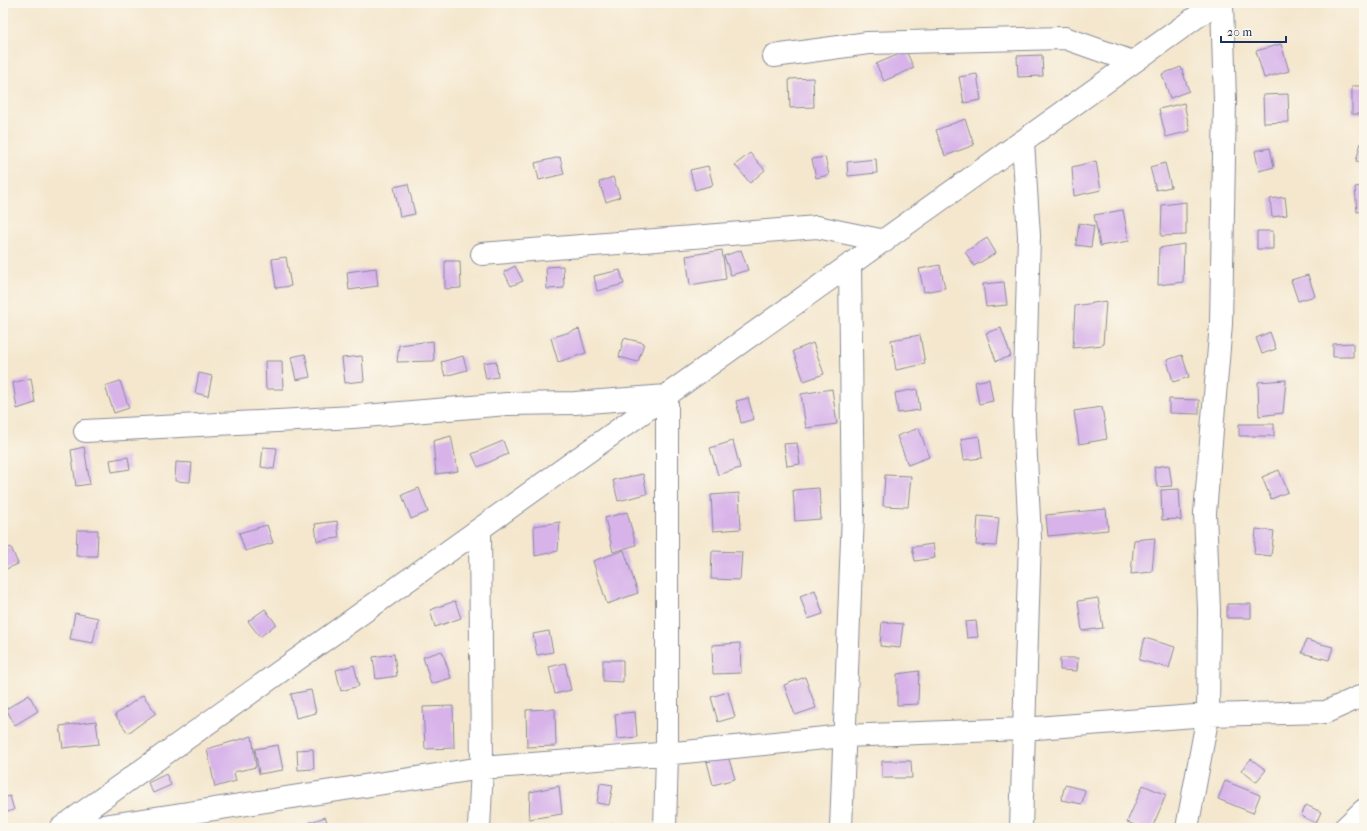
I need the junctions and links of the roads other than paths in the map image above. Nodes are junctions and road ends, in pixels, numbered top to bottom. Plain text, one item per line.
1 (1216, 3) edge
2 (1222, 3) edge
3 (774, 56) dead end
4 (1133, 62) junction
5 (1023, 142) junction
6 (885, 241) junction
7 (482, 254) dead end
8 (850, 266) junction
9 (667, 396) junction
10 (86, 431) dead end
11 (480, 529) junction
12 (1364, 695) edge
13 (1208, 715) junction
14 (1023, 729) junction
15 (844, 736) junction
16 (667, 754) junction
17 (482, 768) junction
18 (1364, 810) edge
19 (61, 828) edge
20 (90, 828) edge
21 (479, 828) edge
22 (665, 828) edge
23 (841, 828) edge
24 (1021, 828) edge
25 (1188, 828) edge
26 (1345, 828) edge

1 - 4 street
2 - 13 street
3 - 4 street
4 - 5 street
5 - 6 street
5 - 14 street
6 - 7 street
6 - 8 street
8 - 9 street
8 - 15 street
9 - 10 street
9 - 11 street
9 - 16 street
11 - 17 street
11 - 19 street
12 - 13 street
13 - 14 street
13 - 25 street
14 - 15 street
14 - 24 street
15 - 16 street
15 - 23 street
16 - 17 street
16 - 22 street
17 - 20 street
17 - 21 street
18 - 26 street

